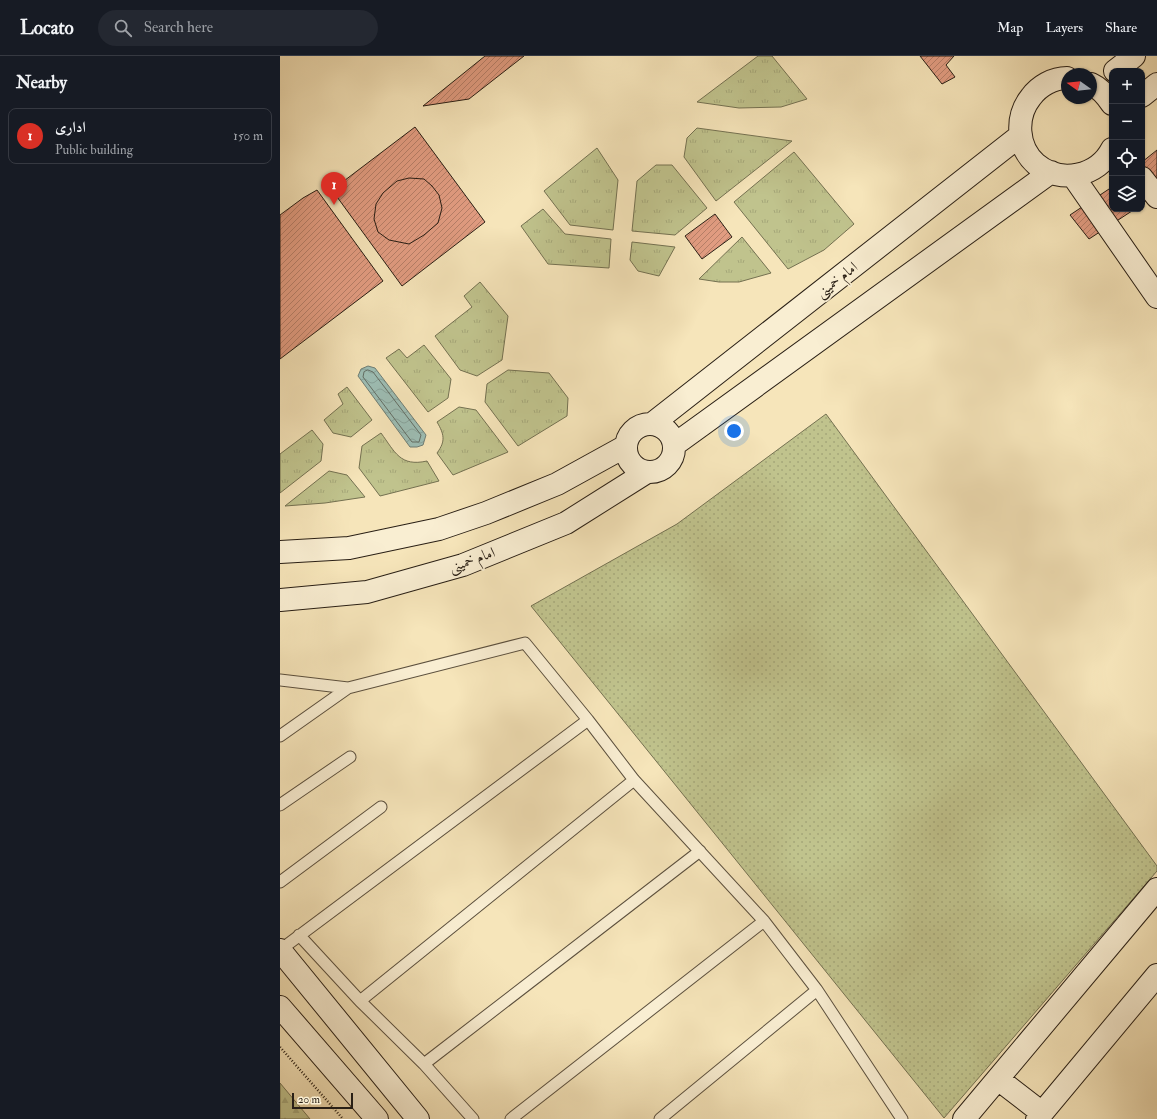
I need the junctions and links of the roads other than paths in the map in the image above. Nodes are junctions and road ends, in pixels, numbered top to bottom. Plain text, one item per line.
1 (1134, 56) edge
2 (1119, 68) edge
3 (1061, 79) edge
4 (1100, 81) edge
5 (1157, 84) edge
6 (1145, 94) edge
7 (1109, 100) edge
8 (1021, 135) junction
9 (1109, 154) edge
10 (1050, 172) junction
11 (1073, 176) junction
12 (1145, 182) edge
13 (1157, 197) edge
14 (1157, 297) edge
15 (652, 424) junction
16 (674, 445) junction
17 (626, 446) junction
18 (647, 472) junction
19 (280, 552) edge
20 (280, 600) edge
21 (280, 680) edge
22 (348, 688) junction
23 (588, 720) junction
24 (280, 736) edge
25 (350, 757) dead end
26 (634, 780) junction
27 (280, 805) edge
28 (381, 807) dead end
29 (700, 851) junction
30 (280, 882) edge
31 (1157, 889) edge
32 (764, 921) junction
33 (299, 935) junction
34 (280, 950) edge
35 (1157, 975) edge
36 (817, 990) junction
37 (360, 1001) junction
38 (280, 1007) edge
39 (424, 1064) junction
40 (998, 1079) junction
41 (1039, 1116) edge
42 (377, 1119) edge
43 (418, 1119) edge
44 (473, 1119) edge
45 (511, 1119) edge
46 (660, 1119) edge
47 (902, 1119) edge
48 (964, 1119) edge

1 - 2 street
3 - 8 street
4 - 7 street
5 - 6 street
8 - 10 street
8 - 15 street, امام خمینی
9 - 11 street
10 - 11 street
10 - 16 street
11 - 14 street
12 - 13 street
15 - 16 street
15 - 17 street
16 - 18 street
17 - 18 street
17 - 19 street
18 - 20 street, امام خمینی
21 - 22 lane
22 - 23 lane
22 - 24 lane
23 - 26 lane
23 - 33 lane
25 - 27 lane
26 - 29 lane
26 - 37 lane
28 - 30 lane
29 - 32 lane
29 - 39 lane
31 - 40 street
32 - 36 lane
32 - 45 lane
33 - 34 lane
33 - 37 lane
34 - 43 street
35 - 41 street
36 - 46 lane
36 - 47 lane
37 - 39 lane
38 - 42 street
39 - 44 lane
40 - 41 street
40 - 48 street

